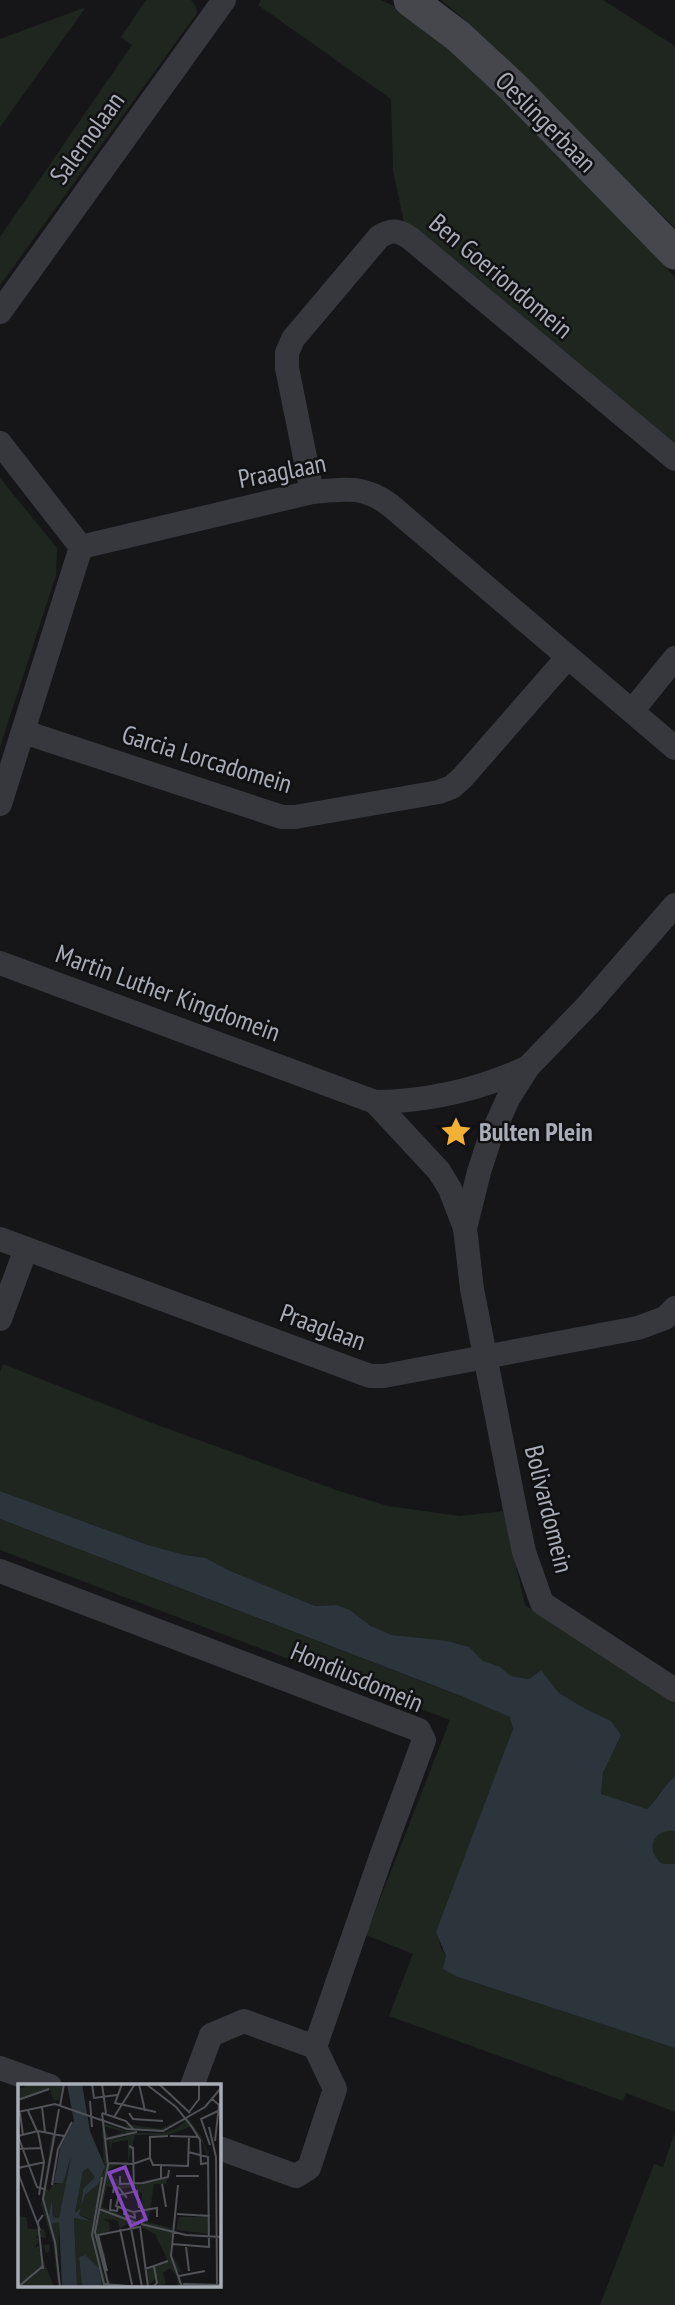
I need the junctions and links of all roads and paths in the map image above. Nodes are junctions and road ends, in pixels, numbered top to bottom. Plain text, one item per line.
1 (224, 0) edge
2 (410, 0) edge
3 (675, 253) edge
4 (0, 312) edge
5 (0, 443) edge
6 (675, 458) edge
7 (312, 492) junction
8 (81, 547) junction
9 (675, 657) edge
10 (567, 658) junction
11 (632, 711) junction
12 (24, 732) junction
13 (675, 748) edge
14 (0, 804) edge
15 (675, 905) edge
16 (0, 962) edge
17 (528, 1067) junction
18 (375, 1102) junction
19 (465, 1227) junction
20 (0, 1239) edge
21 (26, 1250) junction
22 (672, 1317) edge
23 (0, 1319) edge
24 (484, 1356) junction
25 (0, 1571) edge
26 (675, 1690) edge
27 (315, 2047) junction
28 (0, 2068) edge
29 (44, 2084) edge
30 (193, 2084) edge
31 (220, 2148) edge

1 - 4 street, Salernolaan
2 - 3 main road, Oeslingerbaan
5 - 8 street
6 - 7 street, Ben Goeriondomein
7 - 8 street, Praaglaan
7 - 10 street, Praaglaan
8 - 12 street
9 - 11 street
10 - 11 street, Praaglaan
10 - 12 street, Garcia Lorcadomein
11 - 13 street, Praaglaan
12 - 14 street
15 - 17 street
16 - 18 street, Martin Luther Kingdomein
17 - 18 street
17 - 19 street
18 - 19 street
19 - 24 street, Bolivardomein
20 - 21 street, Praaglaan
21 - 23 street
21 - 24 street, Praaglaan
22 - 24 street, Praaglaan
24 - 26 street, Bolivardomein
25 - 27 street, Hondiusdomein
27 - 30 street
27 - 31 street
28 - 29 street

